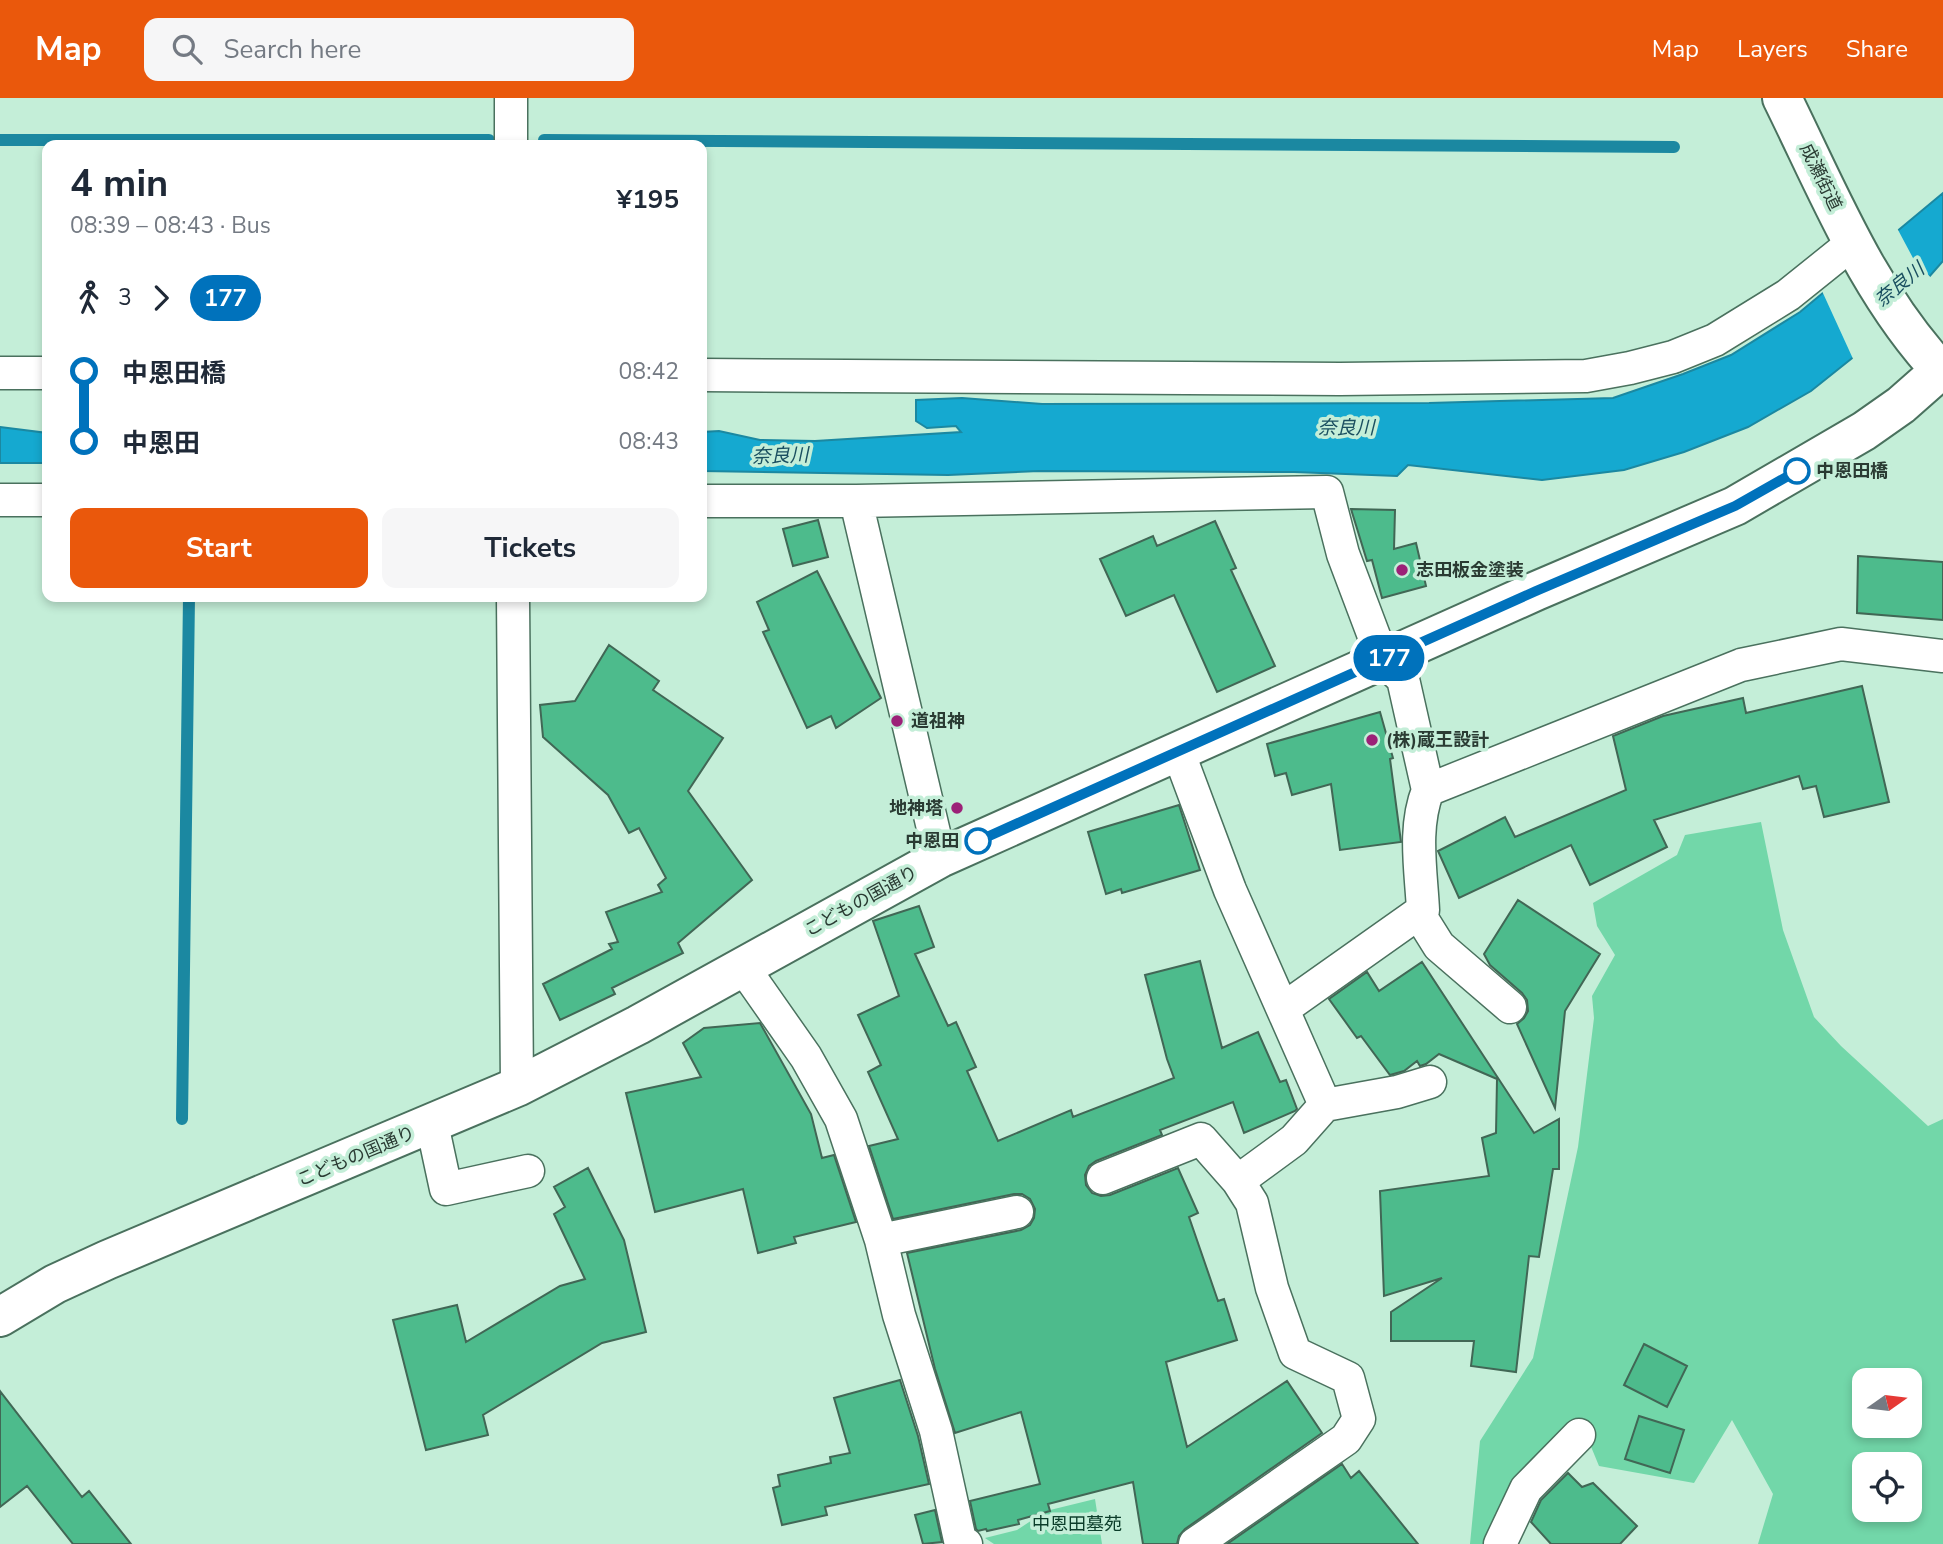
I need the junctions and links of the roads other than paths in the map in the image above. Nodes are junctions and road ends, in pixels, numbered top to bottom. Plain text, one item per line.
1 (511, 98) edge
2 (1782, 98) edge
3 (511, 140) edge
4 (1857, 249) junction
5 (1942, 370) edge
6 (0, 373) edge
7 (42, 373) edge
8 (707, 375) edge
9 (0, 500) edge
10 (42, 500) edge
11 (707, 501) edge
12 (856, 501) junction
13 (513, 602) edge
14 (1943, 656) edge
15 (1383, 660) junction
16 (1178, 751) junction
17 (1428, 790) junction
18 (940, 858) junction
19 (1419, 914) junction
20 (743, 967) junction
21 (1510, 1007) dead end
22 (1283, 1009) junction
23 (1430, 1082) dead end
24 (517, 1087) junction
25 (1325, 1105) junction
26 (432, 1124) junction
27 (528, 1171) dead end
28 (1103, 1178) dead end
29 (1238, 1181) junction
30 (1017, 1212) dead end
31 (881, 1240) junction
32 (0, 1317) edge
33 (1578, 1435) dead end
34 (962, 1543) edge
35 (1195, 1544) edge
36 (1500, 1544) edge

1 - 3 street
2 - 4 main road, 成瀬街道
4 - 5 main road
4 - 8 street
5 - 15 main road, こどもの国通り
6 - 7 street
9 - 10 street
11 - 12 street
12 - 15 street
12 - 18 street
13 - 24 street
14 - 17 street
15 - 16 main road, こどもの国通り
15 - 17 street
16 - 18 main road, こどもの国通り
16 - 22 street
17 - 19 street
18 - 20 main road, こどもの国通り
19 - 21 street
19 - 22 street
20 - 24 main road, こどもの国通り
20 - 31 street
22 - 25 street
23 - 25 street
24 - 26 main road, こどもの国通り
25 - 29 street
26 - 27 street
26 - 32 main road, こどもの国通り
28 - 29 street
29 - 35 street
30 - 31 street
31 - 34 street
33 - 36 street

